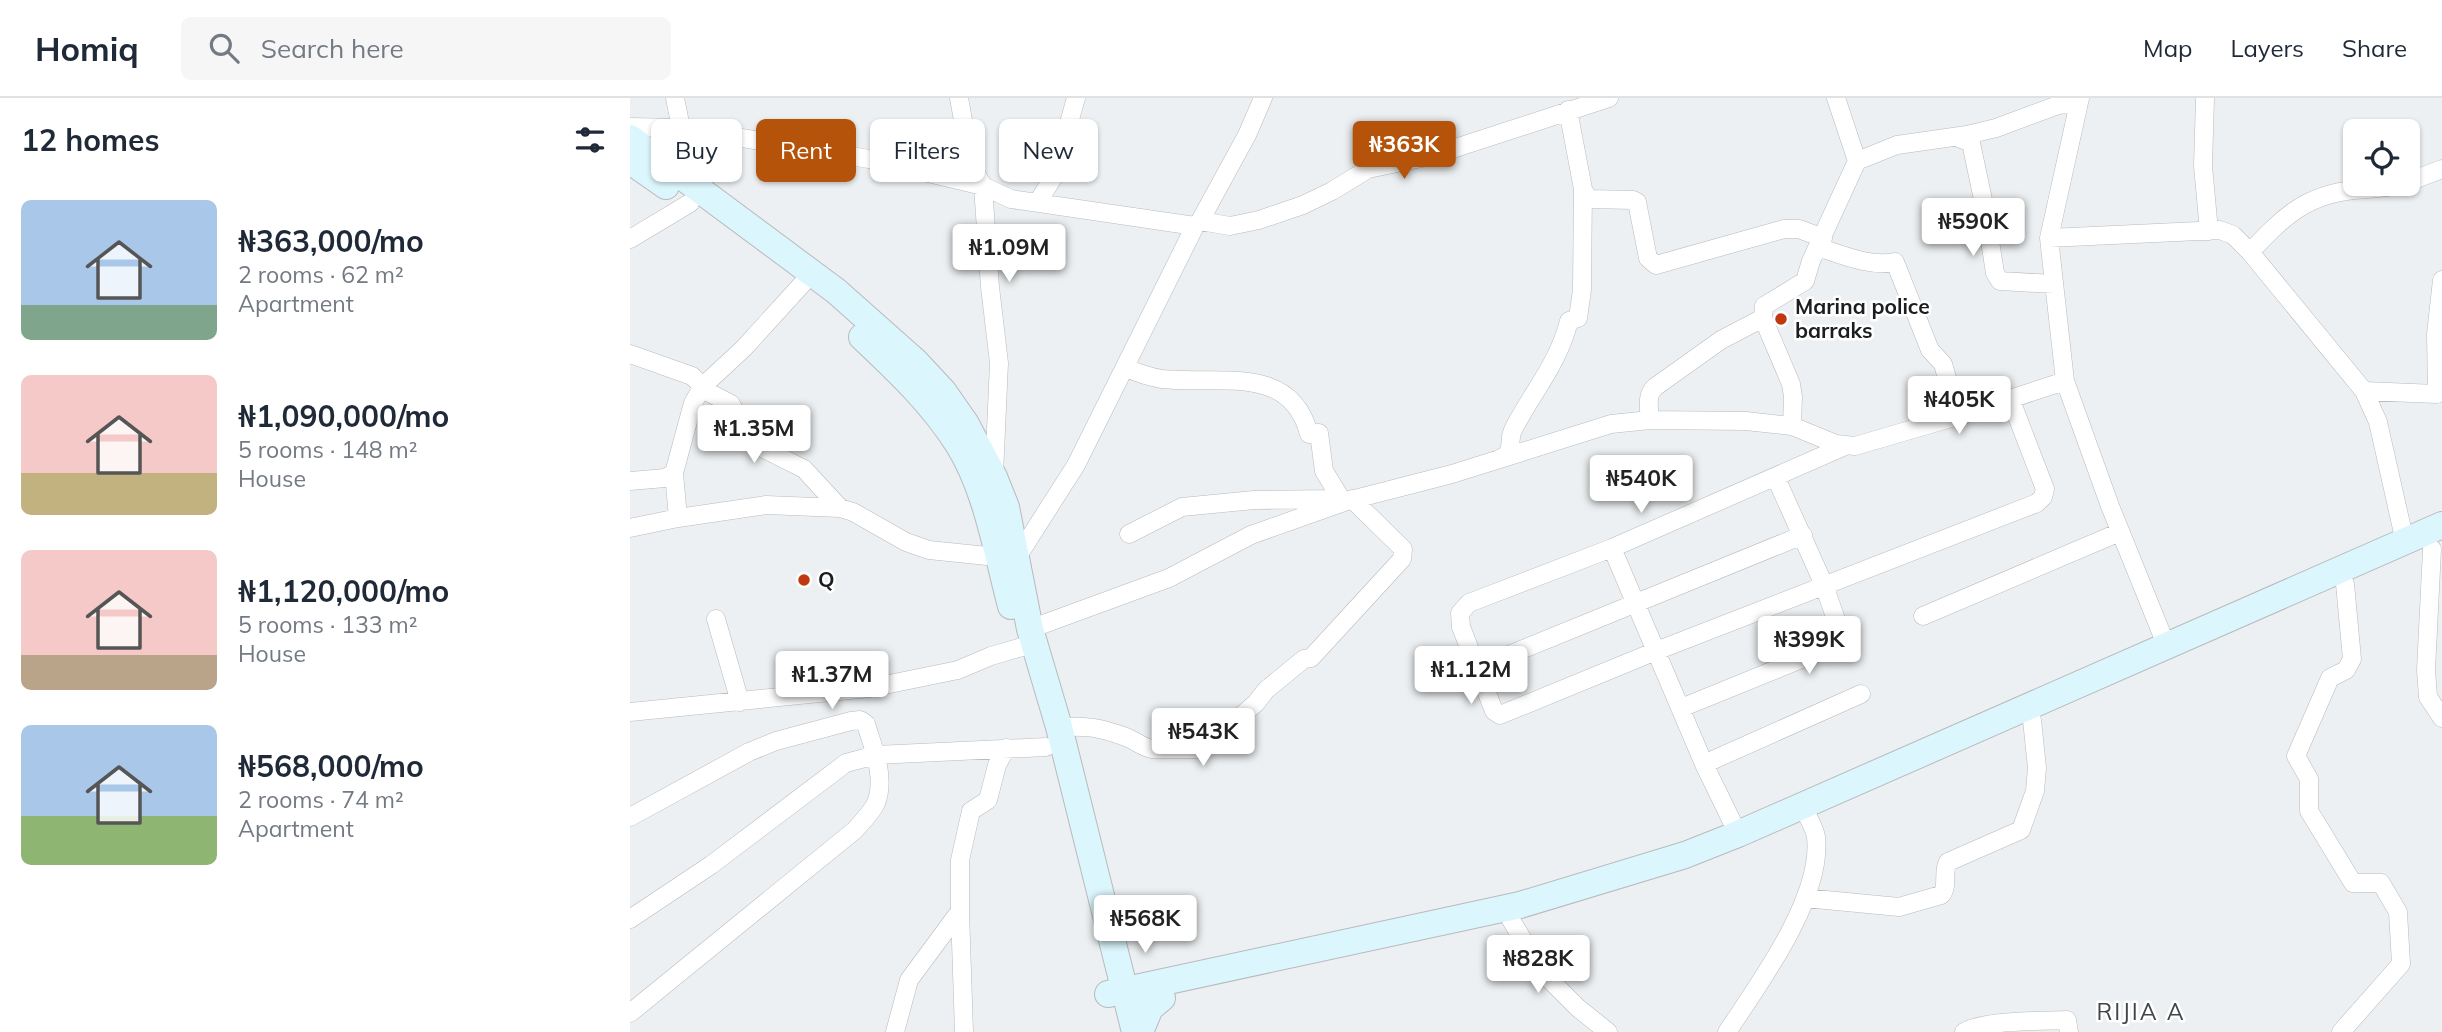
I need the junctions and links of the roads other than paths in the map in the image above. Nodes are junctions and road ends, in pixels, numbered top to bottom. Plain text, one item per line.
1 (675, 98) edge
2 (959, 98) edge
3 (1076, 98) edge
4 (1263, 98) edge
5 (1548, 98) edge
6 (1609, 98) edge
7 (1836, 98) edge
8 (2205, 98) edge
9 (2079, 101) edge
10 (1568, 110) junction
11 (1548, 117) junction
12 (679, 119) edge
13 (630, 127) edge
14 (651, 127) edge
15 (1956, 137) junction
16 (630, 138) edge
17 (742, 138) edge
18 (630, 161) edge
19 (1857, 161) junction
20 (2442, 169) edge
21 (2420, 177) edge
22 (983, 187) junction
23 (1583, 189) junction
24 (2343, 192) edge
25 (1038, 202) junction
26 (690, 203) junction
27 (1197, 223) junction
28 (2209, 231) junction
29 (2049, 237) junction
30 (630, 239) edge
31 (1820, 242) junction
32 (2250, 252) junction
33 (2442, 281) edge
34 (804, 282) junction
35 (2054, 285) junction
36 (1763, 318) junction
37 (630, 354) edge
38 (1126, 368) junction
39 (2065, 381) junction
40 (703, 386) junction
41 (2364, 391) junction
42 (2011, 398) junction
43 (2440, 401) edge
44 (1958, 416) junction
45 (1650, 420) junction
46 (1792, 426) junction
47 (1845, 446) junction
48 (1493, 461) junction
49 (674, 473) junction
50 (994, 477) junction
51 (1776, 478) junction
52 (630, 481) edge
53 (1347, 500) junction
54 (840, 508) junction
55 (678, 517) junction
56 (630, 527) edge
57 (2120, 532) junction
58 (1129, 534) dead end
59 (1803, 535) junction
60 (2439, 539) edge
61 (2405, 542) junction
62 (1612, 548) junction
63 (1008, 557) junction
64 (2345, 584) junction
65 (1824, 585) junction
66 (1635, 602) junction
67 (1923, 616) dead end
68 (716, 619) dead end
69 (1026, 638) junction
70 (2166, 647) junction
71 (1656, 651) junction
72 (1477, 668) junction
73 (1861, 694) dead end
74 (740, 702) junction
75 (1681, 708) junction
76 (630, 712) edge
77 (2442, 718) edge
78 (2032, 720) junction
79 (1053, 737) junction
80 (1006, 748) junction
81 (876, 755) junction
82 (1704, 764) junction
83 (630, 817) edge
84 (1808, 817) junction
85 (1738, 834) junction
86 (1805, 898) junction
87 (960, 911) junction
88 (630, 919) edge
89 (1511, 920) junction
90 (1114, 954) junction
91 (1159, 991) junction
92 (1118, 1006) edge
93 (630, 1013) edge
94 (895, 1032) edge
95 (964, 1032) edge
96 (1138, 1032) edge
97 (1608, 1032) edge
98 (1727, 1032) edge
99 (1964, 1032) edge
100 (2070, 1032) edge
101 (2341, 1032) edge

1 - 12 street
2 - 22 street
3 - 25 street
4 - 27 street
5 - 11 street
6 - 10 street
7 - 19 street
8 - 28 street
9 - 15 street
9 - 29 street
10 - 11 street
10 - 23 street
11 - 27 street
13 - 14 street
15 - 19 street
15 - 35 street
16 - 50 main road
17 - 22 street
18 - 26 main road
19 - 31 street
20 - 21 street
22 - 25 street
22 - 50 street
23 - 31 street
23 - 48 street
24 - 32 street
25 - 27 street
26 - 30 street
26 - 34 main road
27 - 38 street
28 - 29 street
28 - 32 street
29 - 35 street
31 - 36 street
31 - 44 street
32 - 41 street
33 - 43 street
34 - 40 street
34 - 63 main road
35 - 39 street
36 - 45 street
36 - 46 street
37 - 40 street
38 - 53 street
38 - 63 street
39 - 42 street
39 - 57 street
40 - 49 street
40 - 54 street
41 - 43 street
41 - 61 street
42 - 44 street
42 - 65 street
44 - 47 street
45 - 46 street
45 - 48 street
46 - 47 street
47 - 51 street
48 - 53 street
49 - 52 street
49 - 55 street
50 - 63 main road
51 - 59 street
51 - 62 street
53 - 58 street
53 - 69 street
53 - 79 street
54 - 55 street
54 - 63 street
55 - 56 street
57 - 67 street
57 - 70 street
59 - 65 street
59 - 66 street
60 - 61 main road
60 - 64 main road
60 - 77 street
61 - 70 main road
62 - 66 street
62 - 72 street
63 - 69 main road
64 - 78 main road
64 - 101 street
65 - 71 street
65 - 75 street
66 - 71 street
66 - 72 street
68 - 74 street
69 - 74 street
69 - 79 main road
70 - 85 main road
71 - 72 street
71 - 75 street
73 - 82 street
74 - 76 street
75 - 82 street
78 - 84 main road
78 - 86 street
79 - 80 street
79 - 90 main road
79 - 92 main road
80 - 81 street
80 - 87 street
81 - 83 street
81 - 88 street
81 - 93 street
82 - 85 street
84 - 86 street
84 - 89 main road
85 - 91 main road
86 - 98 street
87 - 94 street
87 - 95 street
89 - 91 main road
89 - 97 street
90 - 91 main road
90 - 92 main road
91 - 92 main road
91 - 96 main road
92 - 96 main road
99 - 100 street

